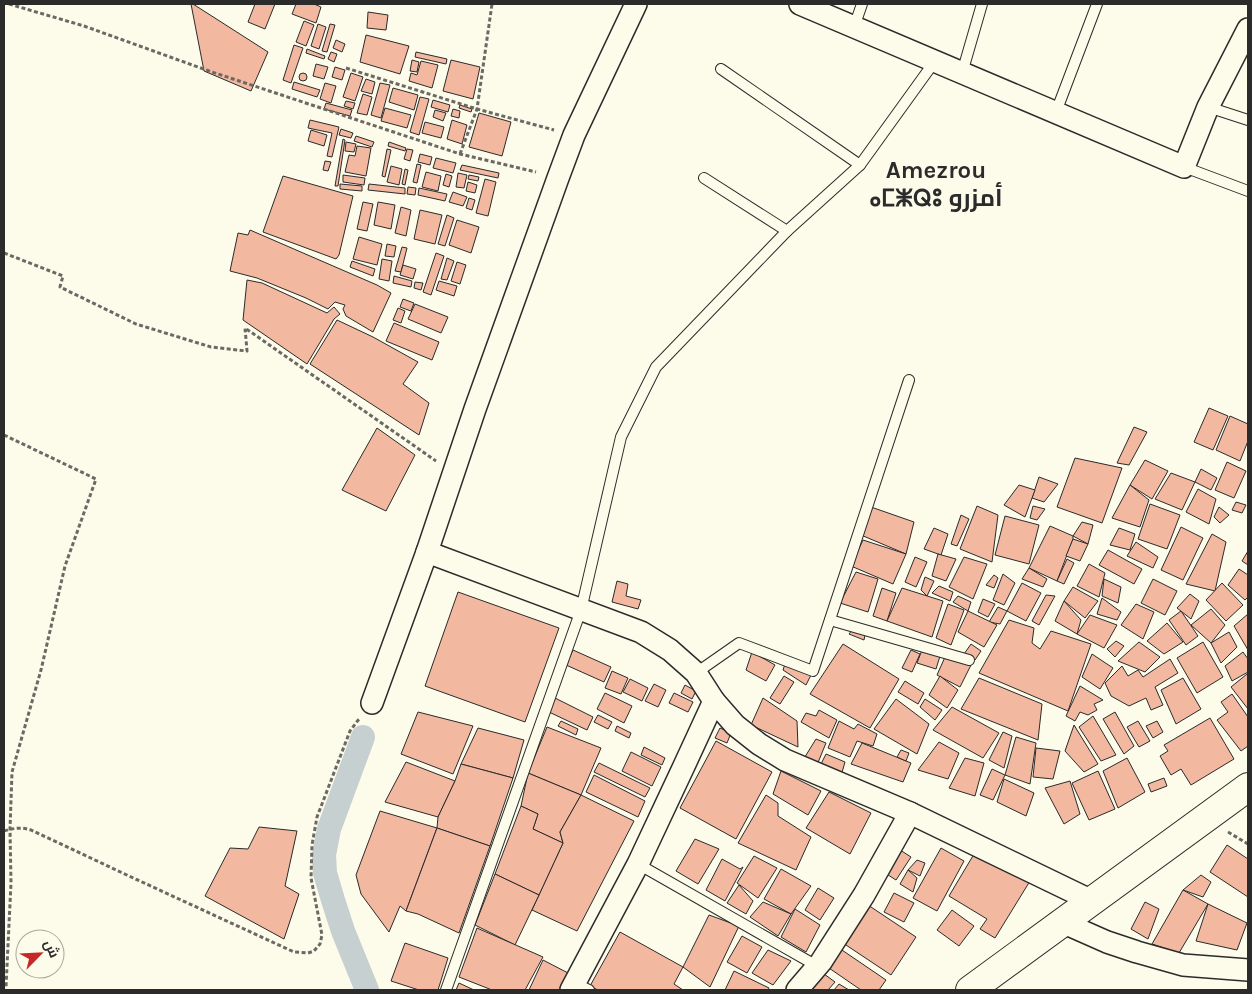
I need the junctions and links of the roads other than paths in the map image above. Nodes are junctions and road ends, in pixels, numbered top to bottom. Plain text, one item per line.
1 (636, 4) edge
2 (800, 4) edge
3 (862, 4) edge
4 (982, 4) edge
5 (1097, 4) edge
6 (854, 27) junction
7 (1248, 29) edge
8 (935, 61) junction
9 (721, 69) dead end
10 (962, 73) junction
11 (1208, 107) junction
12 (1056, 112) junction
13 (1248, 120) edge
14 (860, 165) junction
15 (1184, 166) junction
16 (704, 178) dead end
17 (1248, 191) edge
18 (787, 231) junction
19 (909, 380) dead end
20 (427, 552) junction
21 (581, 610) junction
22 (830, 620) junction
23 (969, 660) dead end
24 (696, 673) junction
25 (714, 700) junction
26 (372, 703) road end
27 (1248, 787) edge
28 (910, 813) junction
29 (638, 864) junction
30 (1092, 902) junction
31 (1064, 923) junction
32 (817, 966) junction
33 (1248, 970) edge
34 (578, 988) edge
35 (446, 990) edge
36 (797, 990) edge
37 (970, 990) edge

1 - 20 street
2 - 6 street
3 - 6 lane
4 - 10 lane
5 - 12 lane
6 - 8 street
7 - 11 street
8 - 10 street
8 - 14 lane
9 - 14 lane
10 - 12 street
11 - 13 lane
11 - 15 street
12 - 15 street
14 - 18 lane
15 - 17 lane
16 - 18 lane
18 - 21 lane
19 - 22 lane
20 - 21 street
20 - 26 street
21 - 24 street
21 - 35 lane
22 - 23 lane
22 - 24 lane
24 - 25 street
25 - 28 street
25 - 29 street
27 - 30 main road
28 - 30 street
28 - 32 street
29 - 32 lane
29 - 34 street
30 - 31 main road
31 - 33 street
31 - 37 main road
32 - 36 street

